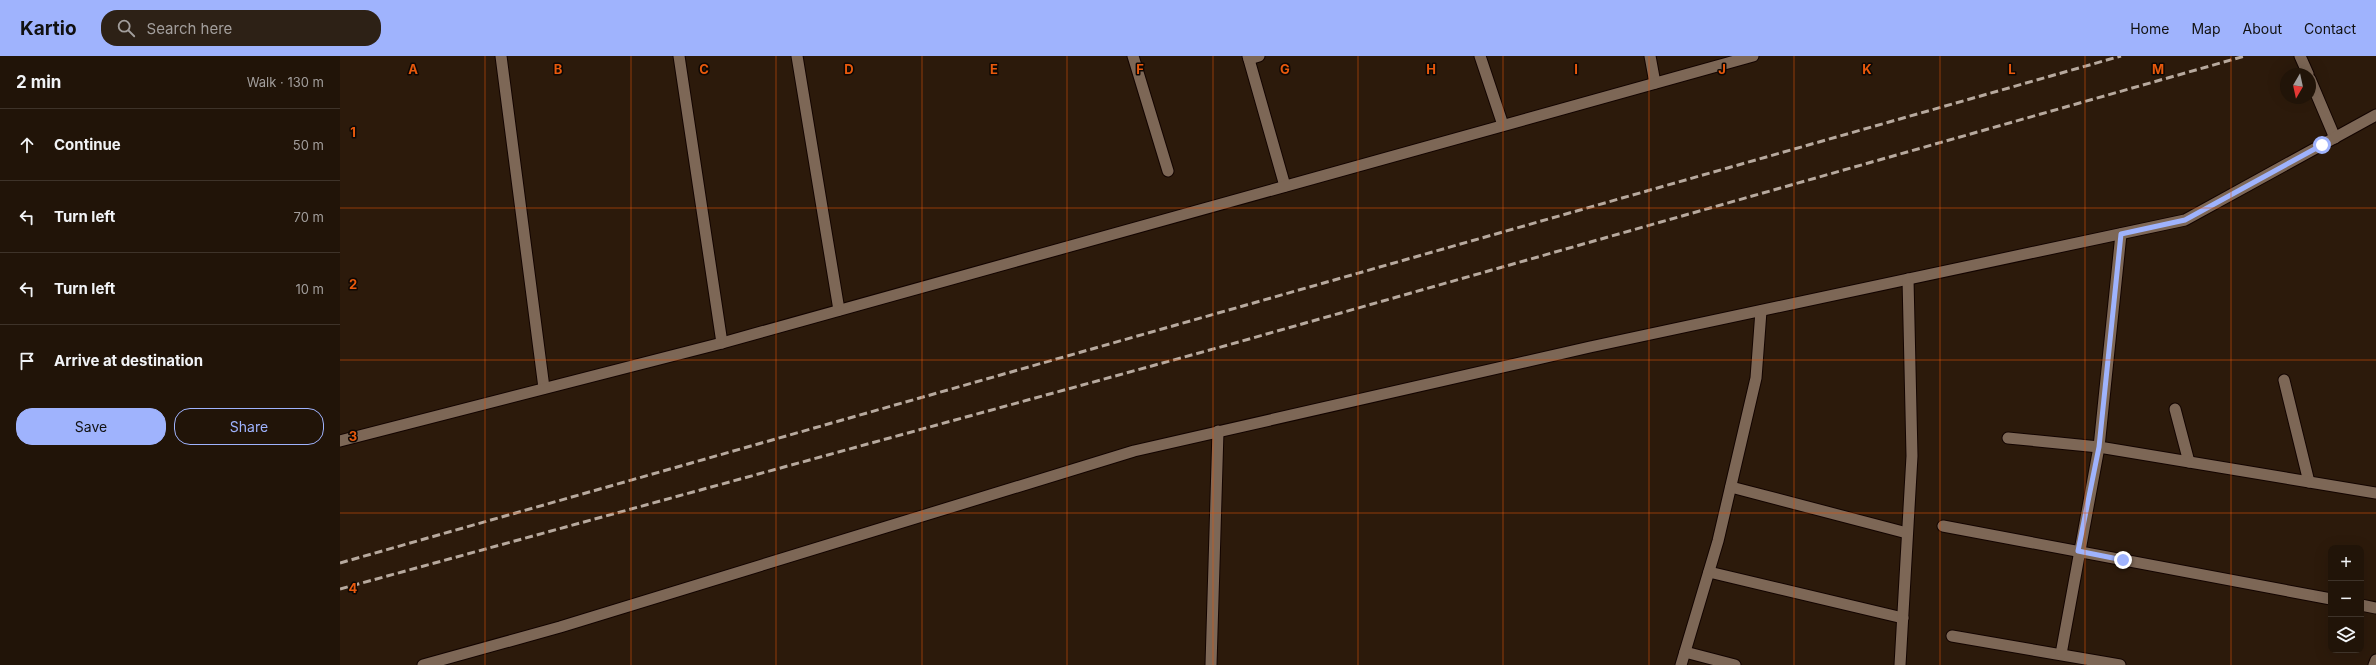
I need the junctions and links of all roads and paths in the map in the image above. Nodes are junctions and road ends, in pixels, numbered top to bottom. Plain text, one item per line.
1 (501, 56) edge
2 (679, 56) edge
3 (797, 56) edge
4 (1133, 56) edge
5 (1480, 56) edge
6 (1650, 56) edge
7 (1753, 56) edge
8 (2300, 56) edge
9 (1252, 57) edge
10 (2305, 68) edge
11 (1655, 83) junction
12 (2316, 93) edge
13 (2376, 115) edge
14 (1503, 125) junction
15 (2336, 138) junction
16 (1168, 171) dead end
17 (1285, 186) junction
18 (2121, 234) junction
19 (1908, 279) junction
20 (839, 310) junction
21 (1761, 311) junction
22 (722, 342) junction
23 (2284, 380) dead end
24 (544, 388) junction
25 (2175, 409) dead end
26 (1218, 431) junction
27 (2008, 438) dead end
28 (340, 441) edge
29 (2099, 447) junction
30 (2189, 462) junction
31 (2309, 482) junction
32 (1731, 487) junction
33 (2376, 493) edge
34 (1943, 526) dead end
35 (1907, 533) junction
36 (2078, 551) junction
37 (1709, 572) junction
38 (2328, 598) edge
39 (2364, 606) edge
40 (2376, 608) edge
41 (1903, 618) junction
42 (1952, 636) dead end
43 (1685, 652) junction
44 (2061, 654) junction
45 (2376, 660) edge
46 (423, 665) edge
47 (1211, 665) edge
48 (1681, 665) edge
49 (1735, 665) edge
50 (1900, 665) edge
51 (2120, 665) edge
52 (2374, 665) edge

1 - 24 street
2 - 22 street
3 - 20 street
4 - 16 street
5 - 14 street
6 - 11 street
7 - 11 street
8 - 10 street
9 - 17 street
11 - 14 street
12 - 15 street
13 - 15 street
14 - 17 street
15 - 18 street
17 - 20 street
18 - 19 street
18 - 29 street
19 - 21 street
19 - 35 street
20 - 22 street
21 - 26 street
21 - 32 street
22 - 24 street
23 - 31 street
24 - 28 street
25 - 30 street
26 - 46 street
26 - 47 street
27 - 29 street
29 - 30 street
29 - 36 street
30 - 31 street
31 - 33 street
32 - 35 street
32 - 37 street
34 - 36 street
35 - 41 street
36 - 38 street
36 - 44 street
37 - 41 street
37 - 43 street
39 - 40 street
41 - 50 street
42 - 44 street
43 - 48 street
43 - 49 street
44 - 51 street
45 - 52 street

